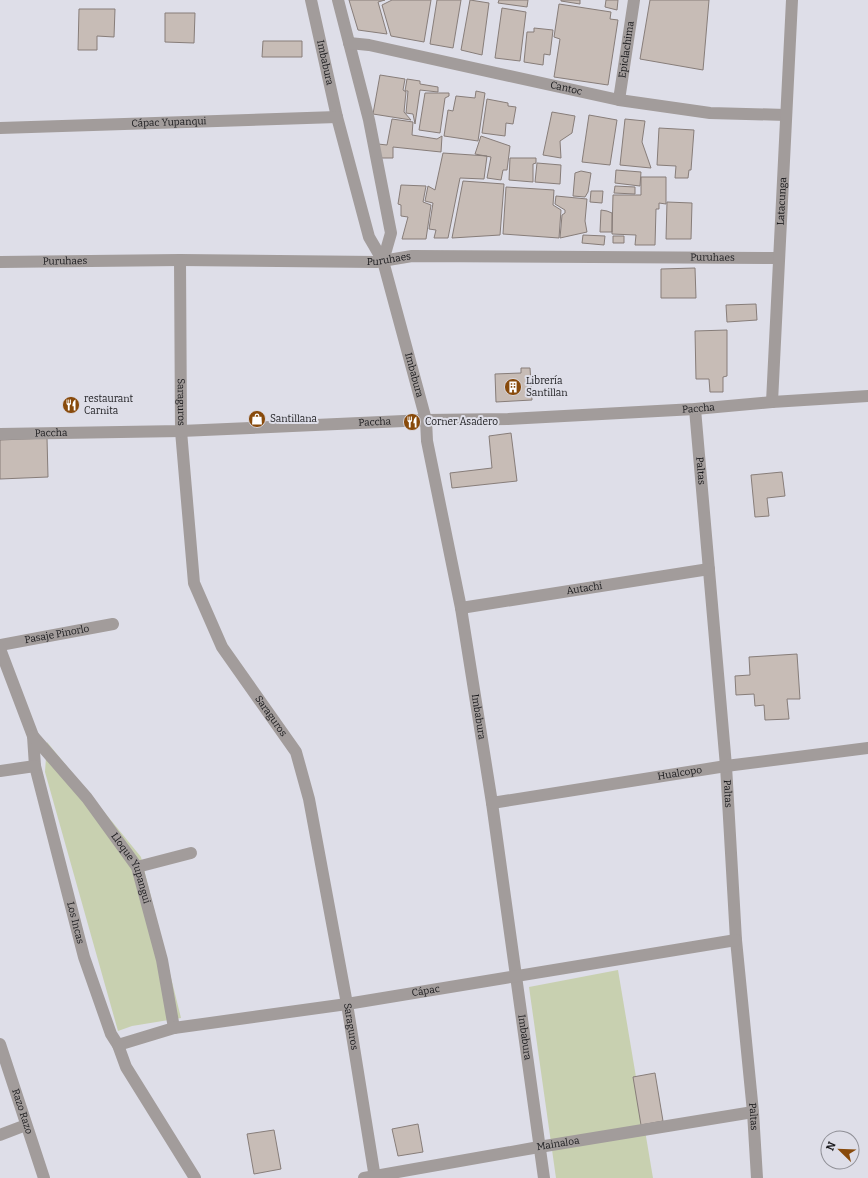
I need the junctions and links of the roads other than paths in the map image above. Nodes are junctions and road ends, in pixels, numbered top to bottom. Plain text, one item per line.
1 (311, 0) edge
2 (338, 0) edge
3 (634, 0) edge
4 (792, 0) edge
5 (349, 43) junction
6 (619, 100) junction
7 (786, 115) junction
8 (337, 117) junction
9 (0, 128) edge
10 (778, 258) junction
11 (180, 260) junction
12 (384, 261) junction
13 (0, 262) edge
14 (868, 396) edge
15 (772, 402) junction
16 (695, 409) junction
17 (426, 420) junction
18 (181, 431) junction
19 (0, 434) edge
20 (709, 569) junction
21 (461, 608) junction
22 (114, 624) dead end
23 (0, 645) edge
24 (0, 649) edge
25 (33, 736) junction
26 (868, 748) edge
27 (35, 766) junction
28 (726, 766) junction
29 (0, 771) edge
30 (492, 803) junction
31 (191, 853) dead end
32 (137, 867) junction
33 (736, 940) junction
34 (515, 977) junction
35 (347, 1004) junction
36 (174, 1028) junction
37 (0, 1044) edge
38 (118, 1045) junction
39 (753, 1112) junction
40 (26, 1124) junction
41 (0, 1135) edge
42 (539, 1146) junction
43 (371, 1177) edge
44 (44, 1178) edge
45 (195, 1178) edge
46 (544, 1178) edge
47 (757, 1178) edge

1 - 8 street, Imbabura
2 - 5 street, Imbabura
3 - 6 street, Epiclachima
4 - 7 street, Latacunga
5 - 6 street, Cantoc
5 - 12 street, Imbabura
6 - 7 street, Cantoc
7 - 10 street, Latacunga
8 - 9 street, Cápac Yupanqui
8 - 12 street, Imbabura
10 - 12 street, Puruhaes
10 - 15 street, Latacunga
11 - 12 street, Puruhaes
11 - 13 street, Puruhaes
11 - 18 street, Saraguros
12 - 17 street, Imbabura
14 - 15 street, Paccha
15 - 16 street, Paccha
16 - 17 street, Paccha
16 - 20 street, Paltas
17 - 18 street, Paccha
17 - 21 street, Imbabura
18 - 19 street, Paccha
18 - 35 street, Saraguros
20 - 21 street, Autachi
20 - 28 street, Paltas
21 - 30 street, Imbabura
22 - 23 street, Pasaje Pinorlo
24 - 25 street, Los Incas
25 - 27 street, Los Incas
25 - 32 street, Lloque Yupangui
26 - 28 street, Hualcopo
27 - 29 street
27 - 38 street, Los Incas
28 - 30 street, Hualcopo
28 - 33 street, Paltas
30 - 34 street, Imbabura
31 - 32 street
32 - 36 street, Lloque Yupangui
33 - 34 street, Cápac
33 - 39 street, Paltas
34 - 35 street, Cápac
34 - 42 street, Imbabura
35 - 36 street, Cápac
35 - 43 street, Saraguros
36 - 38 street, Cápac
37 - 40 street, Razo Razo
38 - 45 street, Los Incas
39 - 42 street, Mainaloa
39 - 47 street, Paltas
40 - 41 street
40 - 44 street, Razo Razo
42 - 43 street, Mainaloa
42 - 46 street, Imbabura

